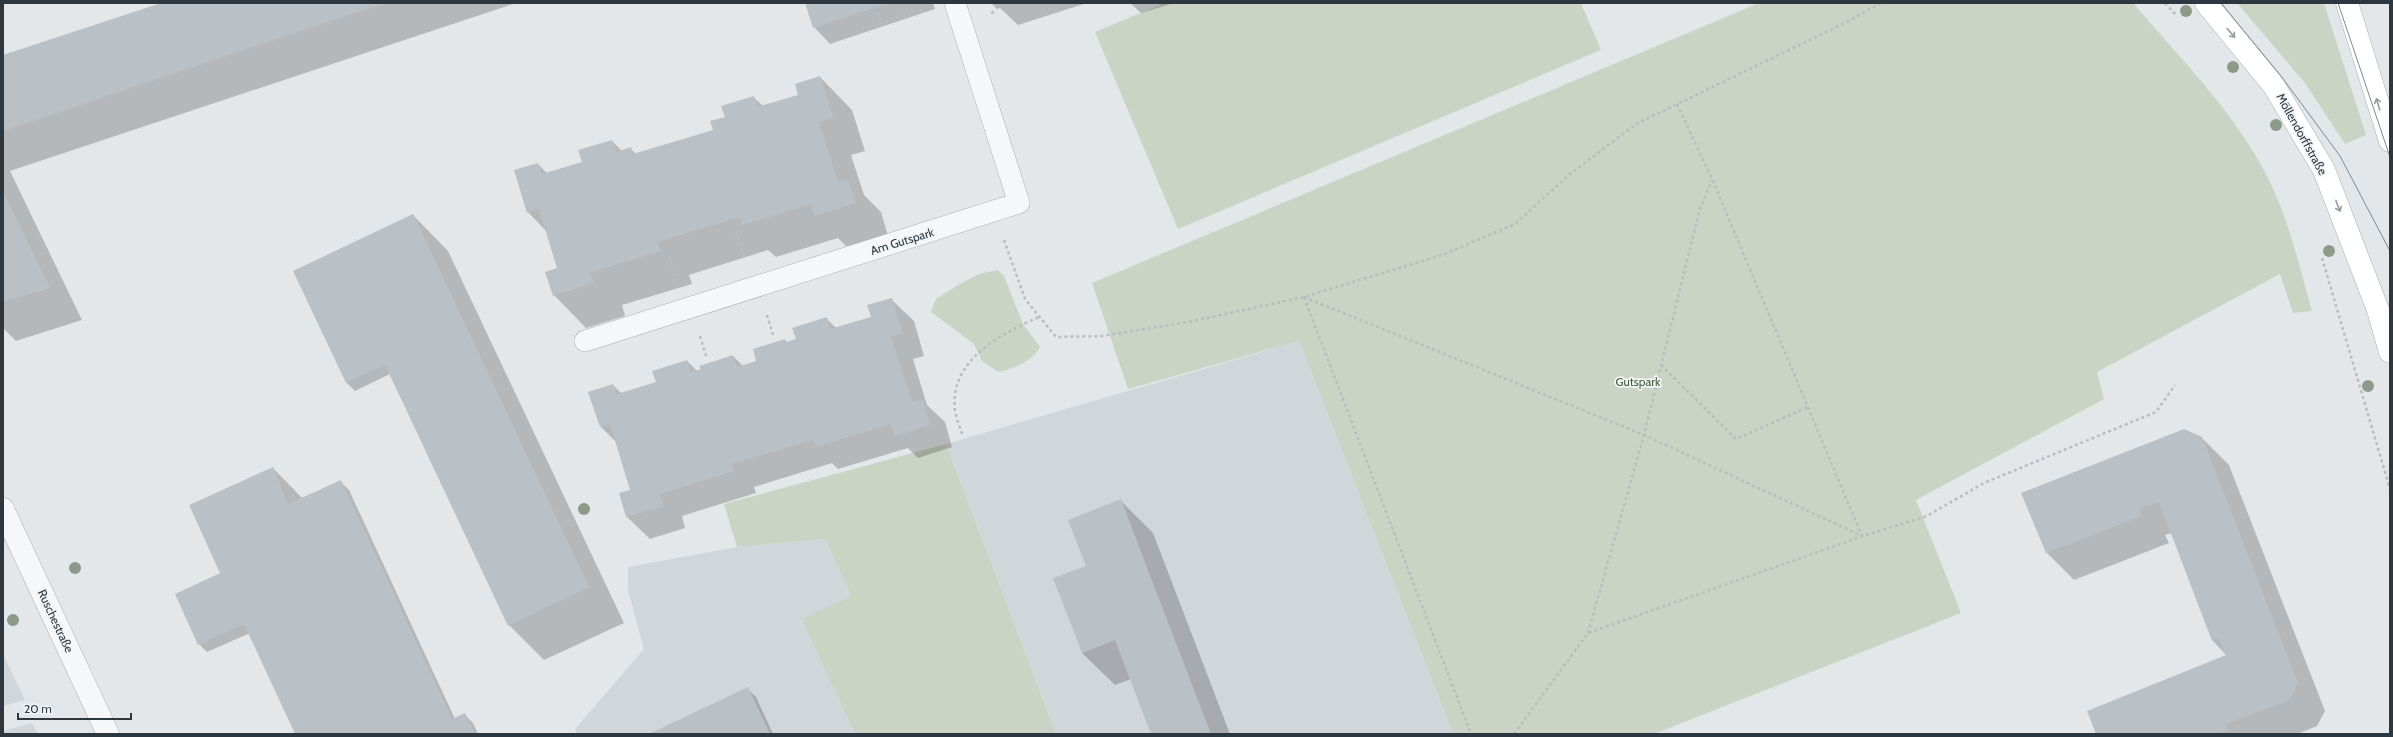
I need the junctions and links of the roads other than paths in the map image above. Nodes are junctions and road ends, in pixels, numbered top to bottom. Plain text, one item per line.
1 (956, 3) edge
2 (2206, 3) edge
3 (2347, 3) edge
4 (2390, 141) edge
5 (585, 341) dead end
6 (2390, 352) edge
7 (3, 509) edge
8 (108, 734) edge

1 - 5 lane, Am Gutspark
2 -> 6 main road, Möllendorffstraße
4 -> 3 main road
7 - 8 street, Ruschestraße

